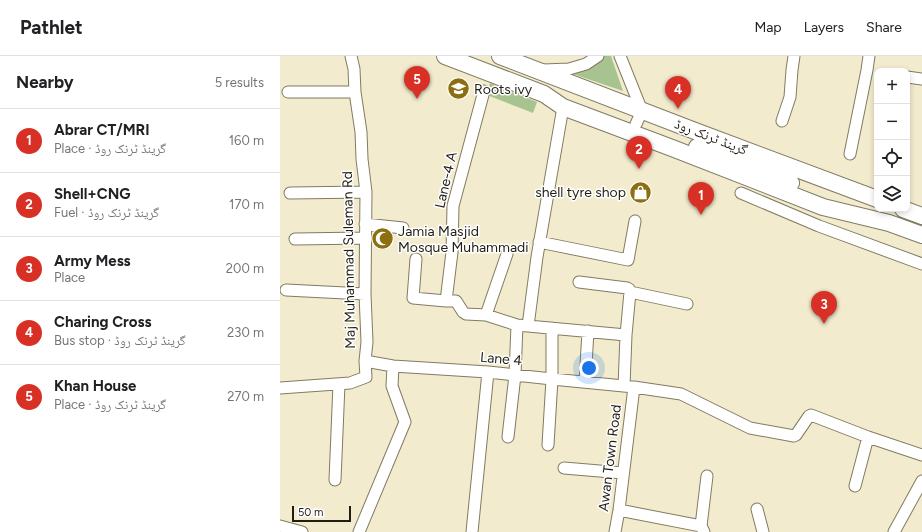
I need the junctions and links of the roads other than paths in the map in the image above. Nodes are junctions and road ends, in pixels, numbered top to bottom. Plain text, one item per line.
1 (351, 56) edge
2 (445, 56) edge
3 (500, 56) edge
4 (598, 56) edge
5 (620, 56) edge
6 (794, 56) edge
7 (869, 56) edge
8 (532, 68) junction
9 (872, 70) edge
10 (910, 77) edge
11 (922, 79) edge
12 (484, 91) dead end
13 (288, 92) dead end
14 (355, 92) junction
15 (544, 94) junction
16 (563, 107) junction
17 (639, 117) junction
18 (782, 121) dead end
19 (850, 154) dead end
20 (366, 192) junction
21 (290, 193) dead end
22 (741, 193) dead end
23 (874, 198) edge
24 (910, 212) edge
25 (922, 216) edge
26 (635, 221) dead end
27 (889, 223) junction
28 (365, 224) junction
29 (403, 228) dead end
30 (922, 235) edge
31 (365, 238) junction
32 (295, 239) dead end
33 (539, 242) junction
34 (507, 254) dead end
35 (416, 259) dead end
36 (922, 264) edge
37 (579, 282) dead end
38 (286, 290) dead end
39 (630, 292) junction
40 (365, 294) junction
41 (446, 301) junction
42 (688, 304) dead end
43 (486, 316) junction
44 (523, 325) junction
45 (552, 328) junction
46 (588, 331) junction
47 (626, 335) junction
48 (366, 361) junction
49 (392, 366) junction
50 (488, 372) junction
51 (516, 375) junction
52 (552, 378) junction
53 (585, 382) junction
54 (338, 384) junction
55 (629, 387) junction
56 (280, 388) edge
57 (508, 437) dead end
58 (868, 437) junction
59 (548, 445) dead end
60 (922, 455) edge
61 (564, 468) dead end
62 (623, 473) junction
63 (707, 476) dead end
64 (335, 480) dead end
65 (922, 481) edge
66 (855, 486) dead end
67 (757, 509) dead end
68 (619, 510) junction
69 (280, 526) edge
70 (703, 529) edge
71 (302, 532) edge
72 (359, 532) edge
73 (472, 532) edge
74 (615, 532) edge
75 (763, 532) edge
76 (894, 532) edge

1 - 14 street, Maj Muhammad Suleman Rd
2 - 15 highway, گرینڈ ٹرنک روڈ
3 - 8 highway, گرینڈ ٹرنک روڈ
4 - 8 street
5 - 17 street
6 - 18 street
7 - 9 street
8 - 17 highway, گرینڈ ٹرنک روڈ
9 - 19 street
10 - 11 street
12 - 41 street, Lane-4 A
13 - 14 street
14 - 20 street, Maj Muhammad Suleman Rd
15 - 16 highway, گرینڈ ٹرنک روڈ
15 - 17 highway, گرینڈ ٹرنک روڈ
16 - 27 highway, گرینڈ ٹرنک روڈ
16 - 33 street
17 - 23 highway, گرینڈ ٹرنک روڈ
17 - 27 highway, گرینڈ ٹرنک روڈ
20 - 21 street
20 - 28 street, Maj Muhammad Suleman Rd
22 - 36 street
24 - 25 highway
26 - 33 street
27 - 30 highway, گرینڈ ٹرنک روڈ
28 - 29 street
28 - 31 street, Maj Muhammad Suleman Rd
31 - 32 street
31 - 40 street, Maj Muhammad Suleman Rd
33 - 44 street
34 - 43 street
35 - 41 street
37 - 39 street
38 - 40 street
39 - 42 street
39 - 47 street, Awan Town Road
40 - 48 street, Maj Muhammad Suleman Rd
41 - 43 street
43 - 44 street
44 - 45 street
44 - 51 street
45 - 46 street
45 - 52 street
46 - 47 street
46 - 53 street
47 - 55 street, Awan Town Road
48 - 49 street, Lane 4
48 - 54 street, Maj Muhammad Suleman Rd
49 - 50 street, Lane 4
49 - 72 street
50 - 51 street, Lane 4
50 - 73 street
51 - 52 street, Lane 4
51 - 57 street
52 - 53 street, Lane 4
52 - 59 street
53 - 55 street, Lane 4
54 - 56 street, Maj Muhammad Suleman Rd
54 - 64 street
55 - 58 street, Lane 4
55 - 62 street, Awan Town Road
58 - 60 street
58 - 66 street
61 - 62 street
62 - 68 street, Awan Town Road
63 - 70 street
65 - 76 street
67 - 75 street
68 - 70 street
68 - 74 street, Awan Town Road
69 - 71 street

